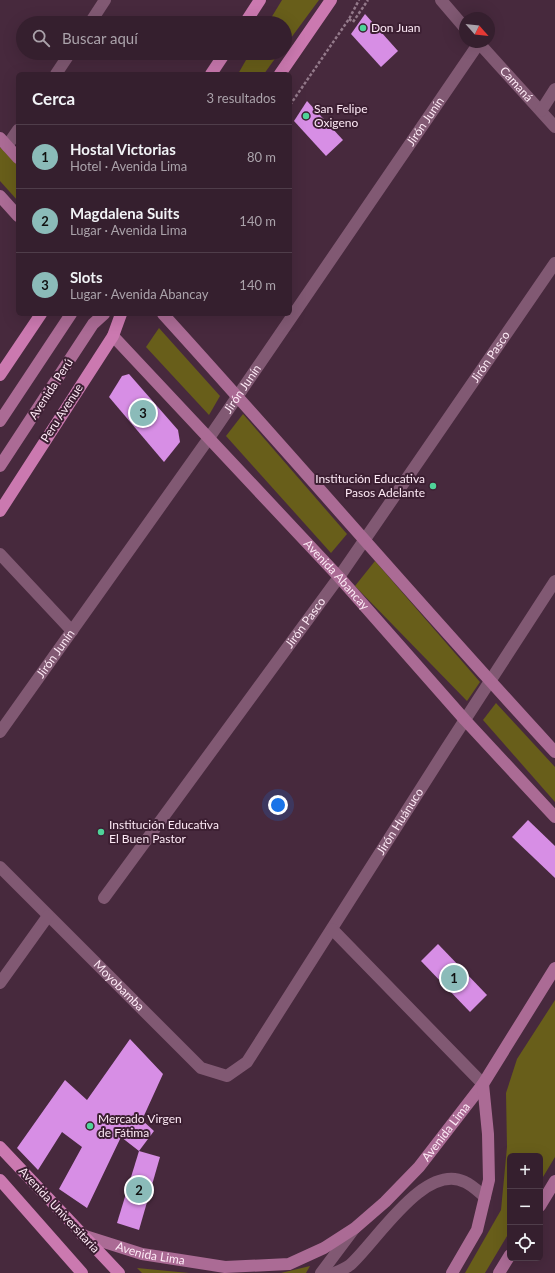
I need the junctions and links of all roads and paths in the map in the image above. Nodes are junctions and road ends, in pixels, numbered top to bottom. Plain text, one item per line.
1 (105, 0) edge
2 (260, 0) edge
3 (331, 0) edge
4 (359, 0) edge
5 (368, 0) edge
6 (441, 0) edge
7 (95, 16) edge
8 (250, 16) edge
9 (349, 19) junction
10 (459, 21) edge
11 (475, 48) edge
12 (483, 48) edge
13 (292, 57) edge
14 (65, 60) edge
15 (220, 60) edge
16 (290, 60) edge
17 (57, 72) edge
18 (212, 72) edge
19 (281, 72) edge
20 (555, 89) edge
21 (292, 102) edge
22 (541, 111) junction
23 (555, 127) edge
24 (16, 132) edge
25 (3, 142) edge
26 (16, 156) edge
27 (0, 196) edge
28 (16, 214) edge
29 (555, 263) edge
30 (292, 315) edge
31 (40, 316) edge
32 (70, 316) edge
33 (102, 316) edge
34 (120, 316) edge
35 (165, 316) edge
36 (291, 316) edge
37 (113, 336) junction
38 (0, 375) edge
39 (237, 395) junction
40 (0, 421) edge
41 (209, 438) junction
42 (0, 466) edge
43 (0, 511) edge
44 (364, 542) junction
45 (0, 554) edge
46 (339, 577) junction
47 (555, 581) edge
48 (72, 631) junction
49 (490, 682) junction
50 (465, 720) junction
51 (0, 732) edge
52 (555, 752) edge
53 (555, 817) edge
54 (0, 867) edge
55 (104, 898) dead end
56 (48, 916) junction
57 (332, 929) junction
58 (555, 968) edge
59 (0, 983) edge
60 (247, 1062) joint
61 (483, 1084) junction
62 (0, 1147) edge
63 (0, 1180) edge
64 (555, 1181) edge
65 (484, 1197) junction
66 (543, 1201) edge
67 (355, 1228) junction
68 (82, 1235) junction
69 (507, 1260) edge
70 (82, 1273) edge
71 (119, 1273) edge
72 (321, 1273) edge
73 (334, 1273) edge
74 (452, 1273) edge
75 (499, 1273) edge

1 - 7 street
2 - 8 main road
3 - 13 main road
4 - 9 path
5 - 9 path
6 - 10 street
9 - 21 path
11 - 30 street, Jirón Junín
12 - 22 street, Camaná
14 - 17 street
15 - 18 main road
16 - 19 main road
20 - 22 street
22 - 23 street, Camaná
24 - 25 street
25 - 26 street
27 - 28 street
29 - 44 street, Jirón Pasco
31 - 38 main road
32 - 40 street
33 - 42 street, Avenida Perú
34 - 37 main road, Peru Avenue
35 - 39 street
36 - 39 street, Jirón Junín
37 - 41 street, Avenida Abancay
37 - 43 main road, Peru Avenue
39 - 41 street, Jirón Junín
39 - 44 street
41 - 46 street, Avenida Abancay
41 - 48 street, Jirón Junín
44 - 46 street, Jirón Pasco
44 - 49 street
45 - 48 street
46 - 50 street, Avenida Abancay
46 - 55 street, Jirón Pasco
47 - 49 street, Jirón Huánuco
48 - 51 street, Jirón Junín
49 - 50 street, Jirón Huánuco
49 - 52 street
50 - 53 street, Avenida Abancay
50 - 57 street, Jirón Huánuco
54 - 56 street, Moyobamba
56 - 59 street
56 - 60 street, Moyobamba
57 - 60 street, Jirón Huánuco
57 - 61 street
58 - 61 street, Avenida Lima
61 - 65 street, Avenida Lima
61 - 67 street, Avenida Lima
62 - 68 main road, Avenida Universitaria
63 - 70 main road, Avenida Universitaria
64 - 66 street
65 - 73 street
65 - 74 street, Avenida Lima
67 - 68 street, Avenida Lima
67 - 72 street, Avenida Lima
68 - 71 main road, Avenida Universitaria
69 - 75 street

